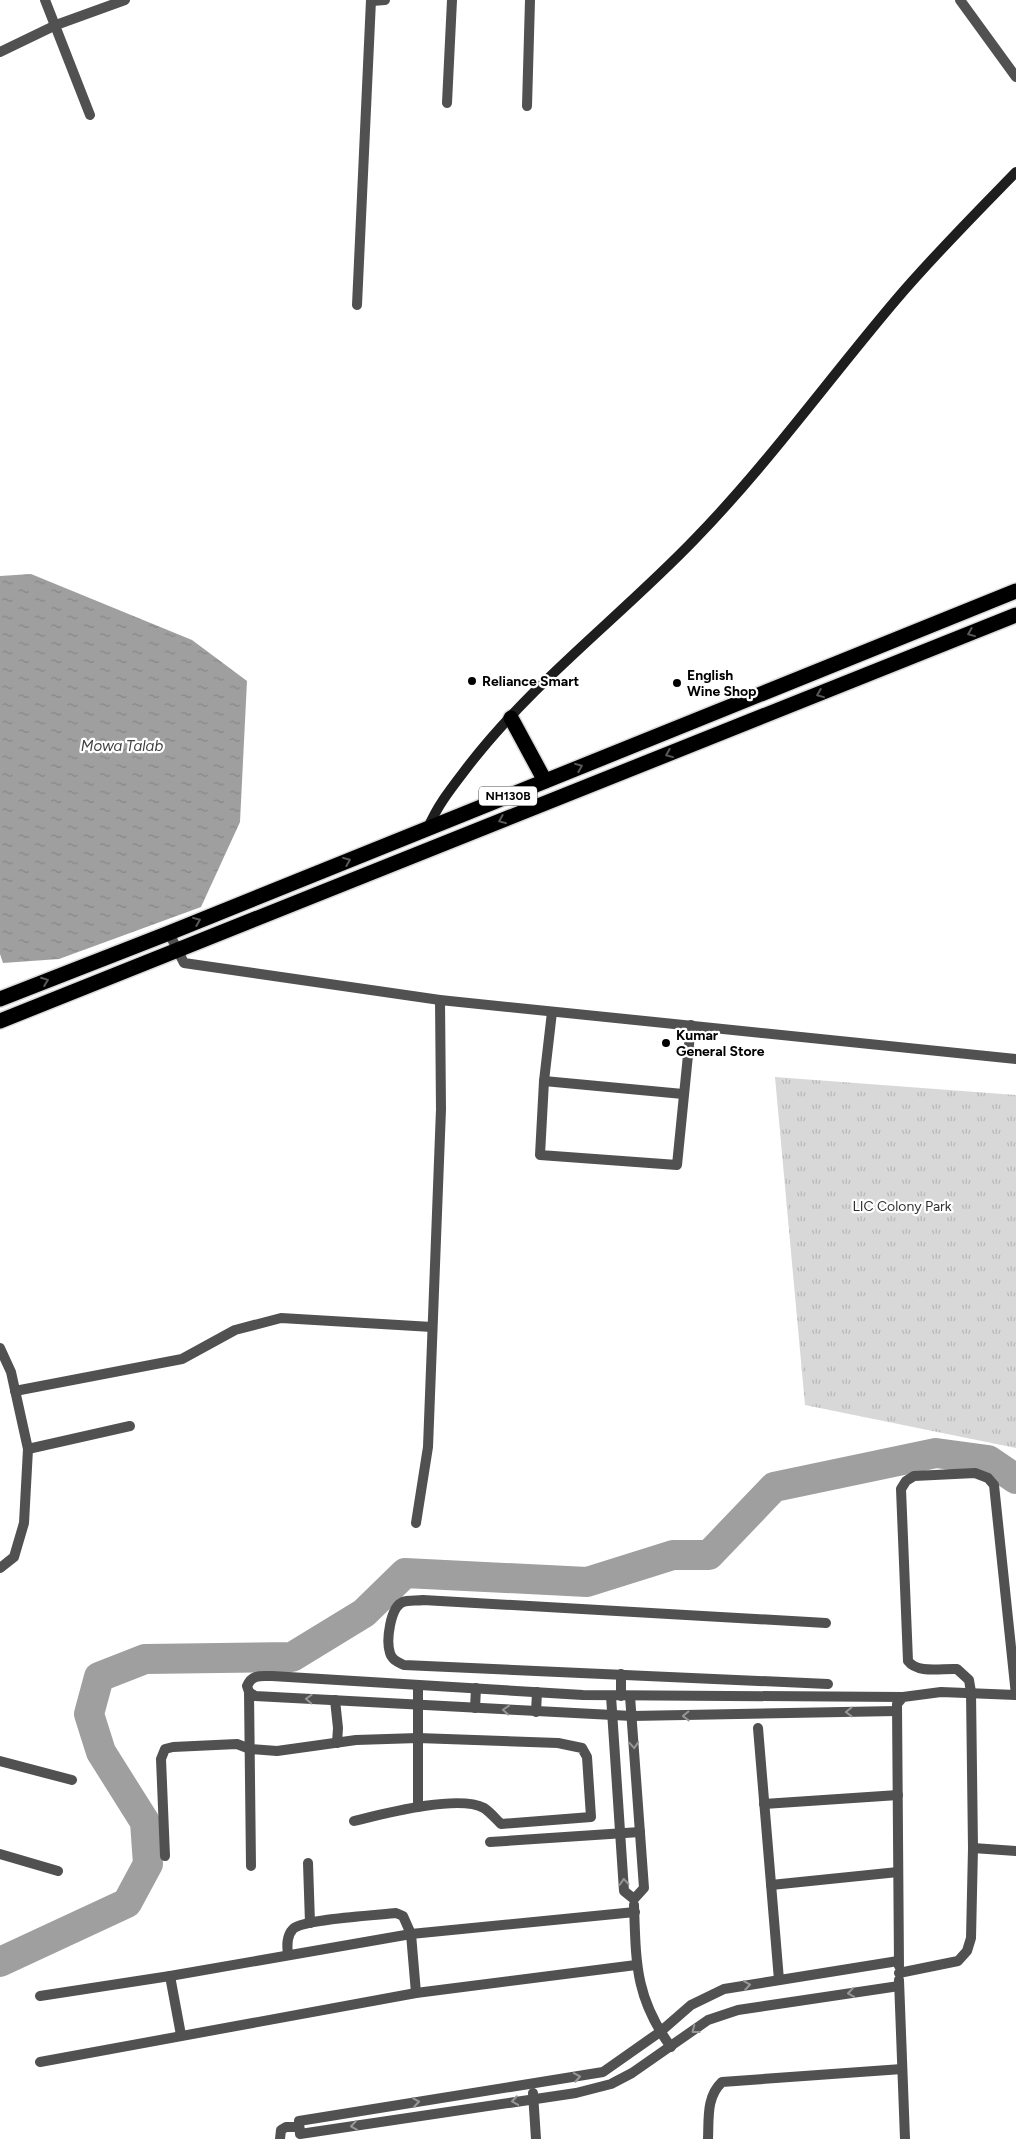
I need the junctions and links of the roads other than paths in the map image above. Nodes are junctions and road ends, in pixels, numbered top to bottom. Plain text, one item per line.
1 (45, 0) edge
2 (125, 0) edge
3 (385, 0) edge
4 (452, 0) edge
5 (530, 0) edge
6 (960, 0) edge
7 (371, 1) edge
8 (56, 25) junction
9 (0, 52) edge
10 (1016, 77) edge
11 (447, 103) dead end
12 (527, 106) dead end
13 (90, 115) dead end
14 (1016, 172) edge
15 (357, 305) dead end
16 (1016, 591) edge
17 (1016, 616) edge
18 (510, 718) junction
19 (545, 781) junction
20 (428, 828) junction
21 (169, 933) junction
22 (177, 950) junction
23 (0, 999) edge
24 (440, 1000) junction
25 (552, 1012) junction
26 (0, 1022) edge
27 (691, 1025) junction
28 (1016, 1059) edge
29 (544, 1081) junction
30 (683, 1094) junction
31 (432, 1327) junction
32 (0, 1348) edge
33 (16, 1392) junction
34 (130, 1426) dead end
35 (28, 1449) junction
36 (416, 1524) dead end
37 (0, 1568) edge
38 (826, 1623) dead end
39 (621, 1674) junction
40 (828, 1684) dead end
41 (418, 1685) junction
42 (476, 1688) junction
43 (249, 1692) junction
44 (538, 1692) junction
45 (972, 1692) junction
46 (1016, 1695) edge
47 (621, 1696) junction
48 (903, 1696) junction
49 (335, 1700) junction
50 (417, 1705) junction
51 (475, 1708) junction
52 (897, 1711) junction
53 (536, 1712) junction
54 (612, 1716) junction
55 (632, 1716) junction
56 (758, 1728) dead end
57 (418, 1738) junction
58 (337, 1743) junction
59 (250, 1749) junction
60 (0, 1761) edge
61 (72, 1780) dead end
62 (898, 1795) junction
63 (764, 1804) junction
64 (418, 1807) junction
65 (354, 1820) dead end
66 (640, 1832) junction
67 (620, 1833) junction
68 (490, 1842) dead end
69 (973, 1848) junction
70 (1016, 1851) edge
71 (0, 1854) edge
72 (165, 1856) dead end
73 (308, 1863) dead end
74 (251, 1866) dead end
75 (58, 1871) dead end
76 (898, 1872) junction
77 (771, 1885) junction
78 (634, 1899) junction
79 (634, 1912) junction
80 (310, 1923) junction
81 (411, 1934) junction
82 (288, 1955) junction
83 (898, 1961) junction
84 (636, 1965) junction
85 (899, 1973) junction
86 (170, 1976) junction
87 (779, 1980) junction
88 (899, 1986) junction
89 (416, 1993) junction
90 (40, 1996) dead end
91 (660, 2032) junction
92 (181, 2036) junction
93 (671, 2047) junction
94 (40, 2062) dead end
95 (902, 2069) junction
96 (532, 2084) junction
97 (534, 2098) junction
98 (299, 2127) junction
99 (280, 2139) edge
100 (536, 2139) edge
101 (708, 2139) edge
102 (905, 2139) edge

1 - 8 street
2 - 8 street
3 - 7 street
4 - 11 street
5 - 12 street
6 - 10 street
7 - 15 street
8 - 9 street
8 - 13 street
14 - 18 street
19 -> 16 highway, NH130B
17 -> 22 highway, NH130B
18 - 19 highway
18 - 20 street
19 - 20 highway, NH130B
21 -> 20 highway, NH130B
21 - 22 street
23 -> 21 highway, NH130B
22 - 24 street
22 - 26 highway, NH130B
24 - 25 street
24 - 31 street
25 - 27 street
25 - 29 street
27 - 28 street
27 - 30 street
29 - 30 street
29 - 30 street
31 - 33 street
31 - 36 street
32 - 33 street
33 - 35 street
34 - 35 street
35 - 37 street
38 - 39 street
39 - 40 street
39 - 47 street
41 - 42 street
41 - 43 street
41 - 50 street
42 - 44 street
42 - 51 street
49 -> 43 street
43 - 59 street
44 - 47 street
44 - 53 street
45 - 46 street
45 - 46 street
45 - 48 street
45 - 69 street
47 - 48 street
47 - 54 street
47 - 55 street
48 - 52 street
49 - 50 street
49 - 58 street
50 - 51 street
50 - 57 street
53 -> 51 street
52 -> 55 street
52 - 62 street
53 - 54 street
54 - 55 street
54 - 67 street
55 -> 66 street
56 - 63 street
57 - 58 street
57 - 64 street
57 - 64 street
58 - 59 street
59 - 72 street
59 - 74 street
60 - 61 street
62 - 63 street
62 - 76 street
63 - 77 street
64 - 65 street
66 - 67 street
66 - 78 street
67 - 68 street
78 -> 67 street
69 - 70 street
69 - 85 street
71 - 75 street
73 - 80 street
76 - 77 street
76 - 83 street
77 - 87 street
78 - 79 street
79 - 81 street
79 - 84 street
80 - 81 street
80 - 82 street
81 - 82 street
81 - 89 street
82 - 86 street
83 - 85 street
83 - 87 street
84 - 89 street
84 - 91 street
85 - 88 street
86 - 90 street
86 - 92 street
91 -> 87 street
88 -> 93 street
88 - 95 street
89 - 92 street
91 - 93 street
96 -> 91 street
92 - 94 street
93 - 97 street
95 - 101 street
95 - 102 street
96 - 97 street
98 -> 96 street
97 -> 98 street
97 - 100 street
98 - 99 street

